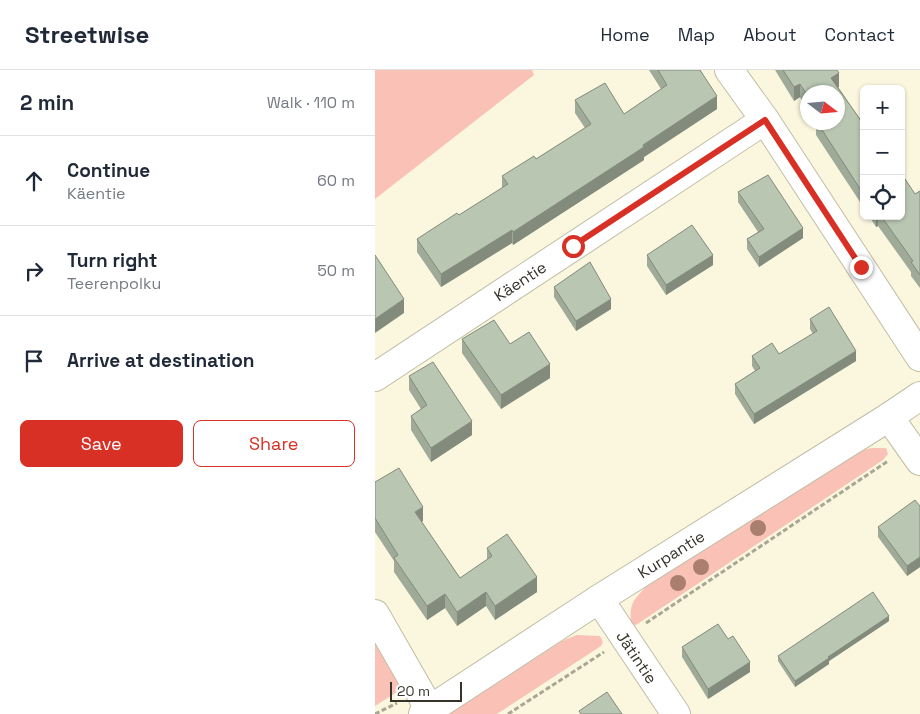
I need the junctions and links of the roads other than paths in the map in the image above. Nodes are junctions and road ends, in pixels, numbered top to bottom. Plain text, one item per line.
1 (729, 70) edge
2 (765, 120) junction
3 (920, 357) edge
4 (375, 377) edge
5 (920, 396) edge
6 (889, 417) junction
7 (915, 454) edge
8 (599, 599) junction
9 (375, 614) edge
10 (427, 712) edge
11 (676, 714) edge

1 - 2 street
2 - 3 street
2 - 4 street, Käentie
5 - 6 street, Kurpantie
6 - 7 street
6 - 8 street, Kurpantie
8 - 10 street, Kurpantie
8 - 11 street, Jätintie
9 - 10 street

